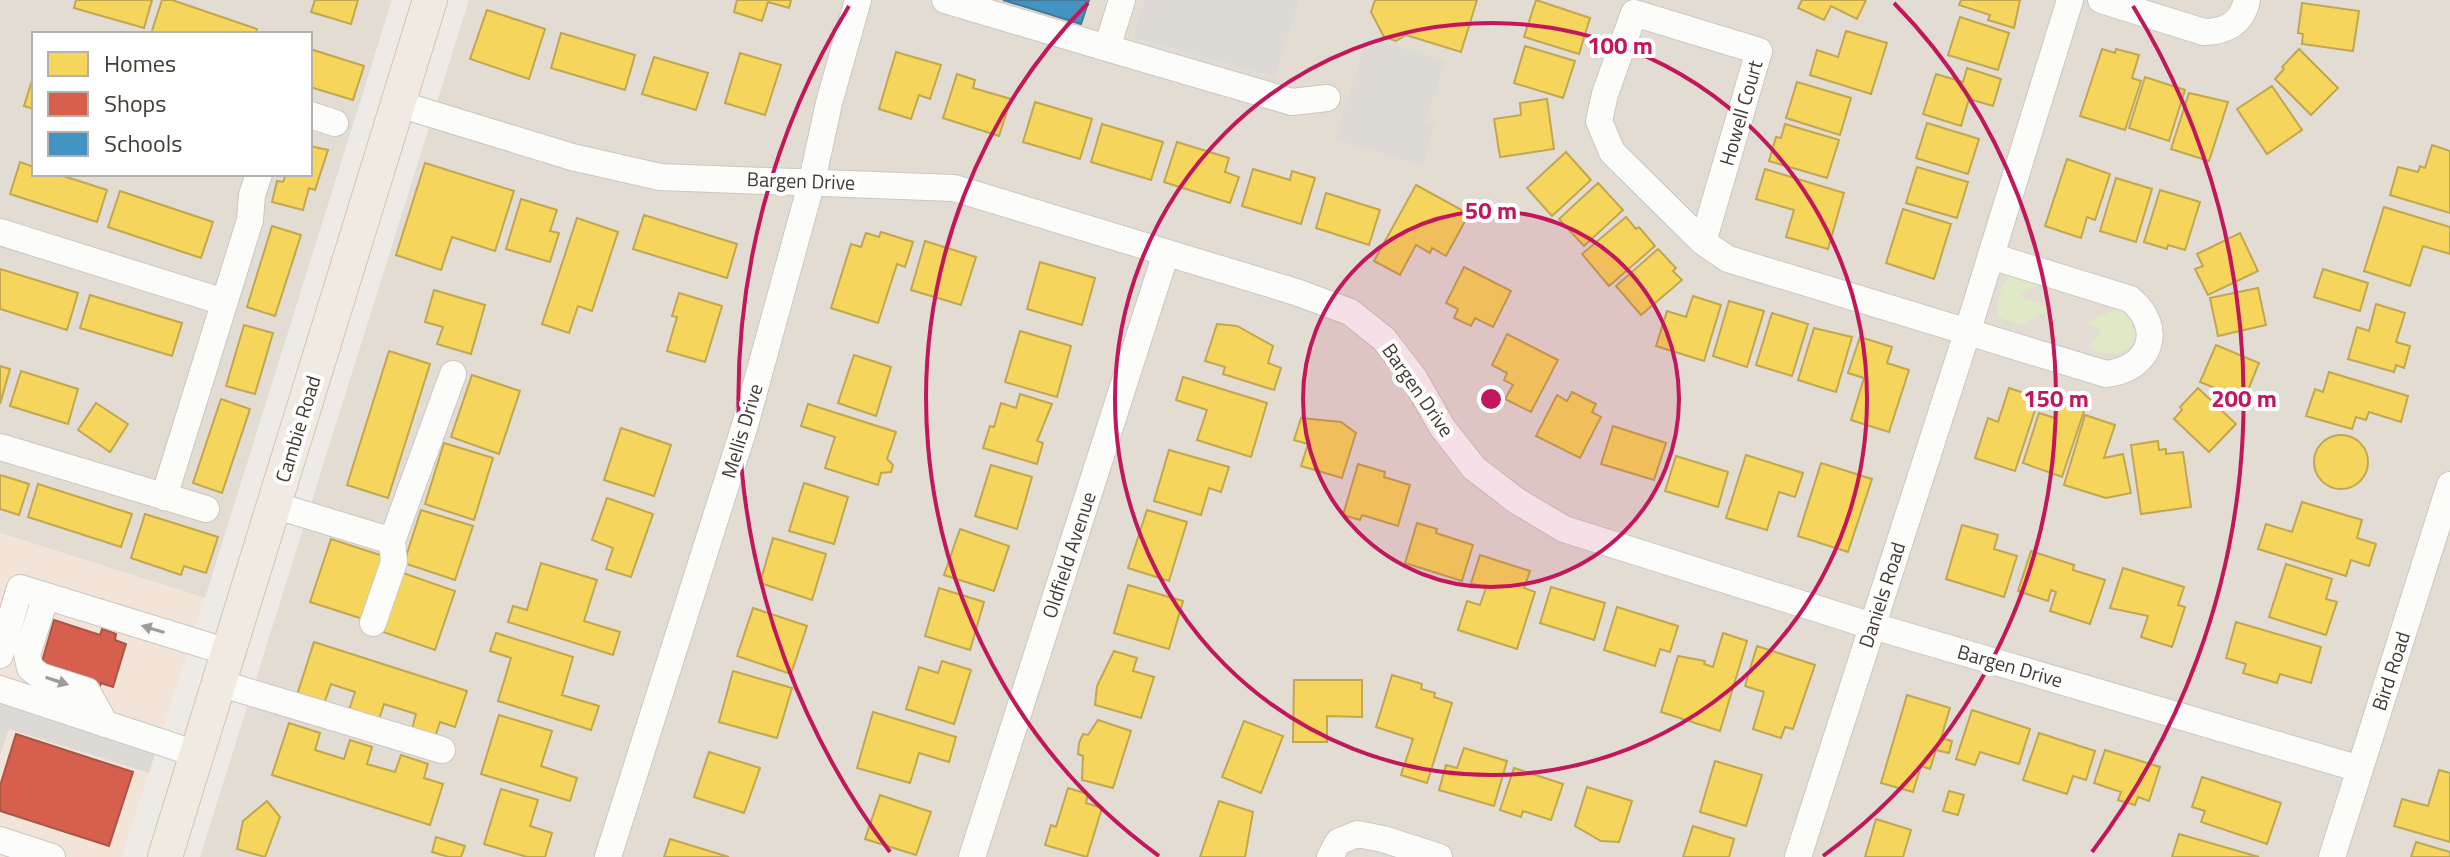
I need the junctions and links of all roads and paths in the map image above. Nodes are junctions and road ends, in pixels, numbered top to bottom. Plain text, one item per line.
1 (430, 0) edge
2 (858, 0) edge
3 (945, 0) edge
4 (1122, 0) edge
5 (2070, 0) edge
6 (2101, 0) edge
7 (2247, 0) edge
8 (1107, 48) junction
9 (1327, 98) dead end
10 (399, 104) junction
11 (312, 116) edge
12 (335, 123) dead end
13 (258, 176) edge
14 (812, 181) junction
15 (0, 232) edge
16 (1703, 242) junction
17 (1166, 253) junction
18 (1991, 256) junction
19 (224, 302) junction
20 (1967, 333) junction
21 (453, 374) dead end
22 (0, 447) edge
23 (2450, 485) edge
24 (164, 497) junction
25 (274, 505) junction
26 (206, 509) dead end
27 (392, 541) junction
28 (46, 596) junction
29 (373, 623) dead end
30 (1872, 625) junction
31 (0, 655) edge
32 (223, 668) junction
33 (0, 689) edge
34 (105, 724) junction
35 (442, 750) dead end
36 (197, 754) junction
37 (2360, 769) junction
38 (0, 840) edge
39 (52, 857) edge
40 (165, 857) edge
41 (608, 857) edge
42 (972, 857) edge
43 (1330, 857) edge
44 (1439, 857) edge
45 (1798, 857) edge
46 (2332, 857) edge

1 - 10 main road, Cambie Road
2 - 14 street, Mellis Drive
3 - 8 street
4 - 8 street
5 - 18 street, Daniels Road
6 - 7 street
8 - 9 street
10 - 14 street, Bargen Drive
10 - 25 main road, Cambie Road
11 - 12 street
13 - 19 street
14 - 17 street, Bargen Drive
14 - 41 street, Mellis Drive
15 - 19 street
16 - 16 street, Howell Court
16 - 20 street, Howell Court
17 - 30 street, Bargen Drive
17 - 42 street, Oldfield Avenue
18 - 20 street, Daniels Road
18 - 20 street
19 - 24 street
20 - 30 street, Daniels Road
21 - 27 street
22 - 24 street
23 - 37 street, Bird Road
24 - 26 street
25 - 27 street
25 - 32 main road, Cambie Road
27 - 29 street
28 - 31 street
32 -> 28 street
28 -> 34 street
30 - 37 street, Bargen Drive
30 - 45 street, Daniels Road
32 - 35 street
32 - 36 main road, Cambie Road
33 - 34 street
34 - 36 street
36 - 40 main road, Cambie Road
37 - 46 street, Bird Road
38 - 39 street
43 - 44 street

